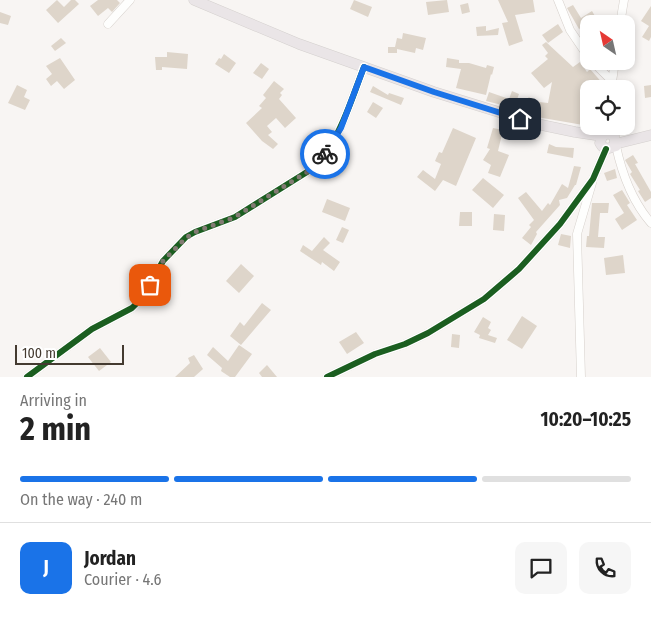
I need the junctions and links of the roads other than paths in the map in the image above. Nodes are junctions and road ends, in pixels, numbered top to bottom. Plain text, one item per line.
1 (130, 0) edge
2 (194, 0) edge
3 (558, 0) edge
4 (624, 0) edge
5 (622, 15) edge
6 (108, 24) dead end
7 (580, 45) edge
8 (364, 67) junction
9 (600, 70) edge
10 (608, 80) edge
11 (651, 135) edge
12 (609, 140) edge
13 (593, 179) junction
14 (651, 223) edge
15 (28, 377) edge
16 (327, 377) edge
17 (581, 377) edge

1 - 6 street
2 - 8 main road
3 - 7 street
4 - 5 street
8 - 12 main road
8 - 15 street
9 - 10 street
11 - 12 main road
12 - 13 street
12 - 14 street
13 - 16 street
13 - 17 street

